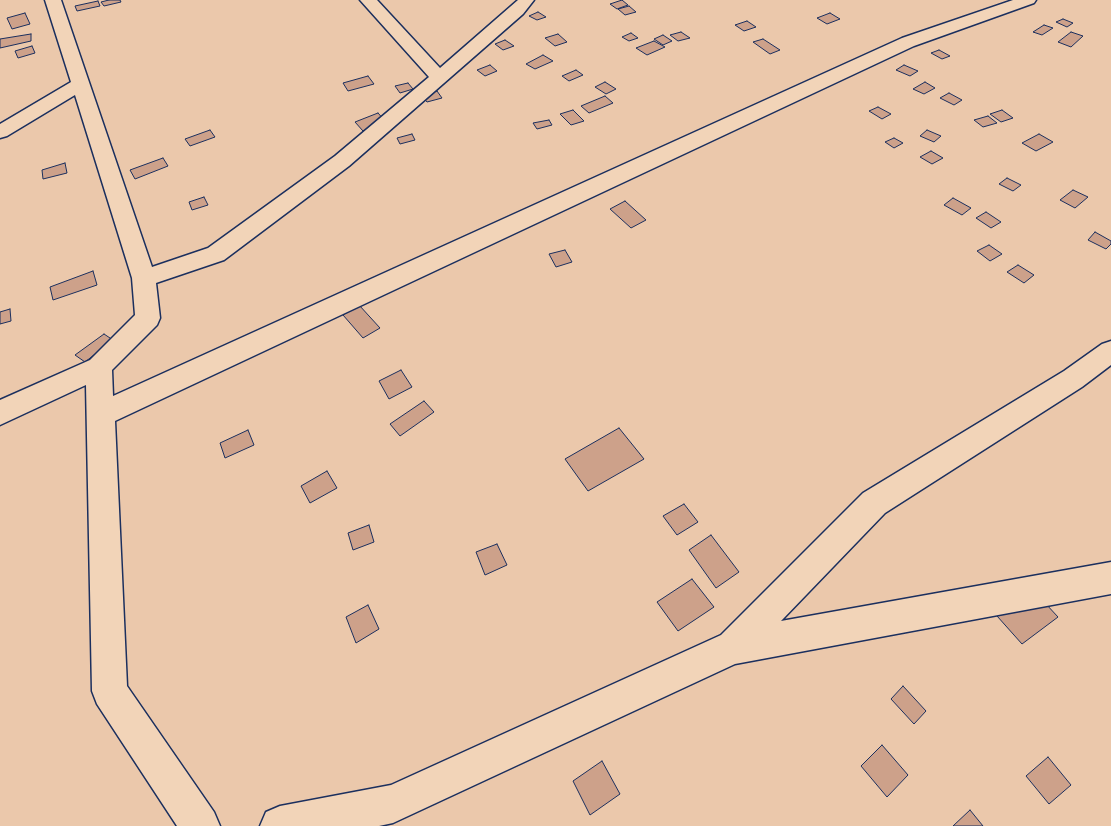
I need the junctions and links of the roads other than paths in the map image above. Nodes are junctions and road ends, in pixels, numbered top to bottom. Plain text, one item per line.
1 (53, 0) edge
2 (368, 0) edge
3 (526, 0) edge
4 (1028, 0) edge
5 (439, 78) junction
6 (81, 84) junction
7 (0, 132) edge
8 (144, 278) junction
9 (1111, 351) edge
10 (98, 367) junction
11 (0, 413) edge
12 (102, 414) junction
13 (1111, 578) edge
14 (733, 646) junction
15 (200, 826) edge
16 (280, 826) edge

1 - 6 street
2 - 5 street
3 - 5 street
4 - 12 street
5 - 8 street
6 - 7 street
6 - 8 street
8 - 10 street
9 - 14 street
10 - 11 street
10 - 12 street
12 - 15 street
13 - 14 street
14 - 16 street

